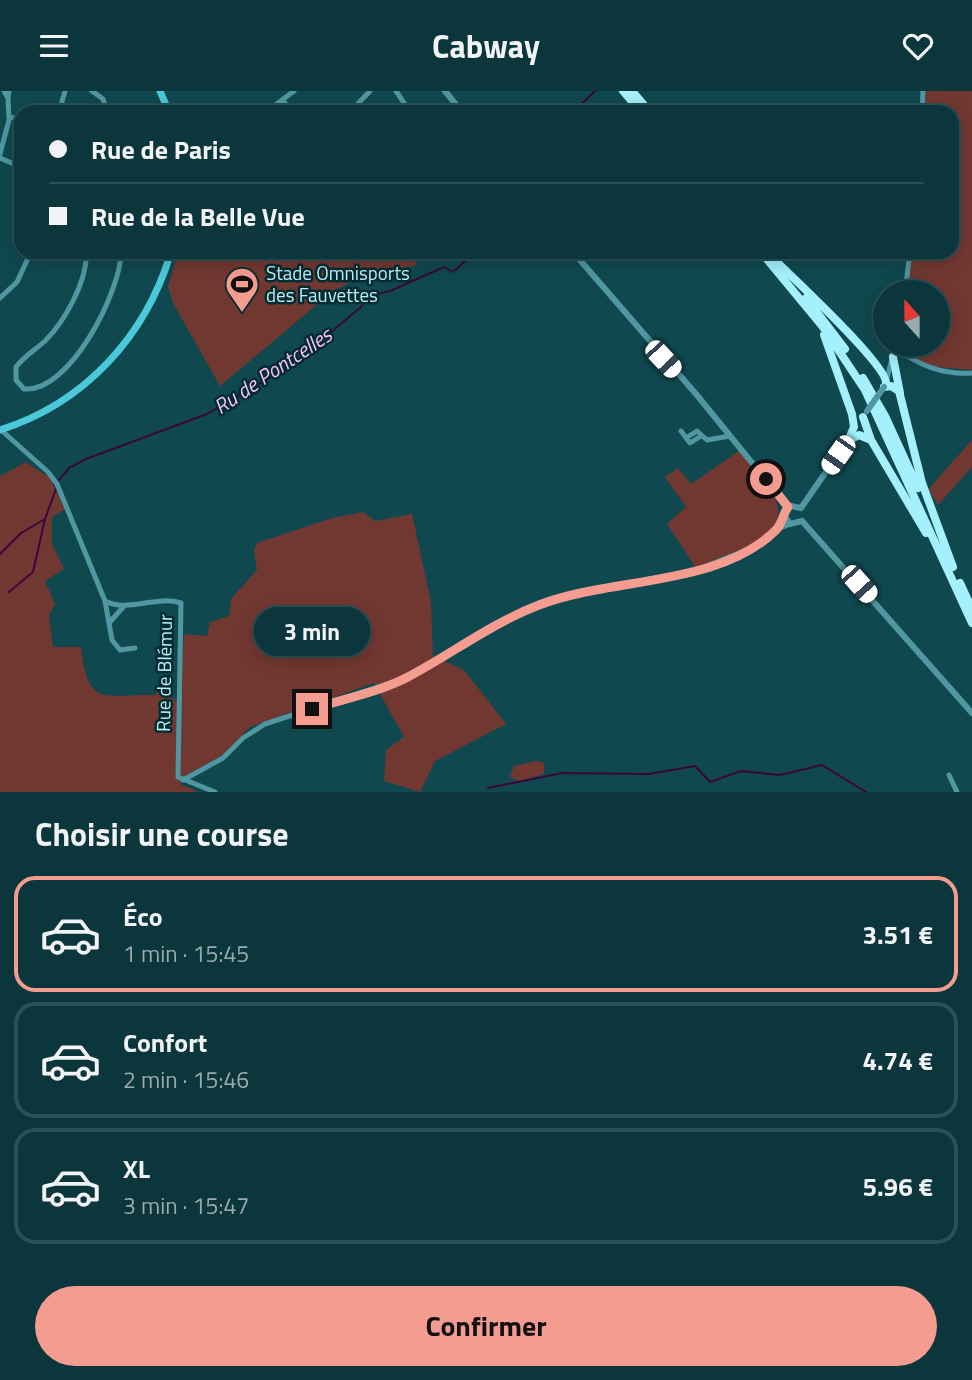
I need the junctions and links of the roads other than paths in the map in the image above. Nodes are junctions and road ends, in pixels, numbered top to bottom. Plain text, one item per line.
1 (4, 91) edge
2 (92, 91) edge
3 (295, 91) edge
4 (370, 91) edge
5 (445, 91) edge
6 (623, 91) edge
7 (632, 91) edge
8 (9, 95) edge
9 (283, 100) junction
10 (105, 105) edge
11 (276, 105) edge
12 (286, 105) edge
13 (358, 105) edge
14 (456, 105) edge
15 (635, 105) edge
16 (644, 105) edge
17 (9, 117) junction
18 (14, 118) edge
19 (0, 156) edge
20 (28, 259) edge
21 (86, 259) edge
22 (121, 259) edge
23 (168, 259) edge
24 (579, 259) edge
25 (767, 259) edge
26 (774, 259) edge
27 (775, 259) edge
28 (909, 259) edge
29 (906, 280) edge
30 (790, 286) junction
31 (0, 298) edge
32 (890, 357) edge
33 (892, 357) edge
34 (895, 357) edge
35 (904, 357) edge
36 (872, 359) junction
37 (972, 373) edge
38 (885, 385) junction
39 (900, 395) junction
40 (850, 408) junction
41 (865, 414) junction
42 (1, 428) edge
43 (681, 431) dead end
44 (730, 436) junction
45 (848, 439) junction
46 (871, 440) junction
47 (788, 507) junction
48 (801, 508) junction
49 (784, 515) junction
50 (802, 521) junction
51 (790, 524) junction
52 (778, 529) junction
53 (953, 567) junction
54 (105, 601) junction
55 (124, 606) junction
56 (972, 609) edge
57 (110, 622) junction
58 (972, 624) edge
59 (135, 648) dead end
60 (972, 713) edge
61 (949, 775) dead end
62 (181, 780) junction
63 (215, 792) edge
64 (957, 792) edge

1 - 8 street
2 - 10 street
3 - 9 street
4 - 13 street
5 - 14 street
6 - 15 highway
7 - 16 highway
8 - 17 street
9 - 11 street
9 - 12 street
17 - 18 street
17 - 19 street
20 - 31 street
21 - 22 street
23 - 42 main road
24 - 44 street
25 - 30 highway
26 - 53 highway
27 - 36 highway
28 - 29 street
30 - 40 highway
30 - 58 highway
32 - 36 highway
33 - 38 street
34 - 39 highway
35 - 37 street
36 - 38 highway
38 - 39 highway
38 - 41 street, bridge
39 - 53 highway
40 - 41 highway
40 - 45 highway
41 - 45 street
41 - 46 highway
42 - 54 street
43 - 44 street
44 - 47 street
45 - 46 highway
45 - 48 street
46 - 58 highway
47 - 48 street
47 - 49 street
48 - 50 street
49 - 51 street
49 - 52 street
50 - 51 street
50 - 60 street
51 - 52 street
52 - 62 street
53 - 56 highway
54 - 55 street, Rue de Blémur
54 - 57 street
55 - 57 street
55 - 62 street, Rue de Blémur
57 - 59 street
61 - 64 street
62 - 63 street

